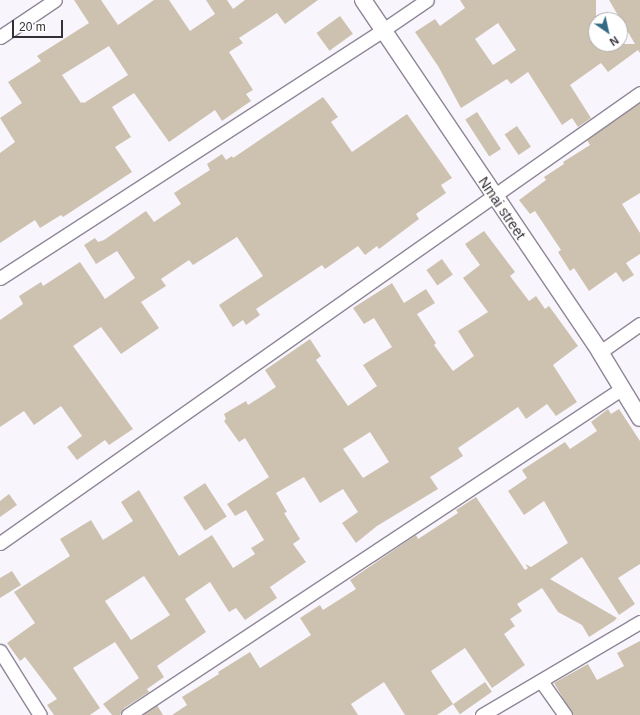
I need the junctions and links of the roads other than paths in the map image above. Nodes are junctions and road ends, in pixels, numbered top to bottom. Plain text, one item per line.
1 (55, 0) edge
2 (363, 0) edge
3 (427, 0) edge
4 (383, 30) junction
5 (0, 37) edge
6 (640, 93) edge
7 (494, 196) junction
8 (0, 278) edge
9 (640, 324) edge
10 (600, 352) junction
11 (621, 389) junction
12 (640, 418) edge
13 (0, 543) edge
14 (640, 622) edge
15 (0, 651) edge
16 (541, 681) junction
17 (40, 715) edge
18 (128, 715) edge
19 (482, 715) edge
20 (565, 715) edge

1 - 5 street
2 - 4 street, Nmai street
3 - 4 street
4 - 7 street, Nmai street
4 - 8 street
6 - 7 street
7 - 10 street, Nmai street
7 - 13 street
9 - 10 street
10 - 11 street, Nmai street
11 - 12 street, Nmai street
11 - 18 street
14 - 16 street
15 - 17 street
16 - 19 street
16 - 20 street

